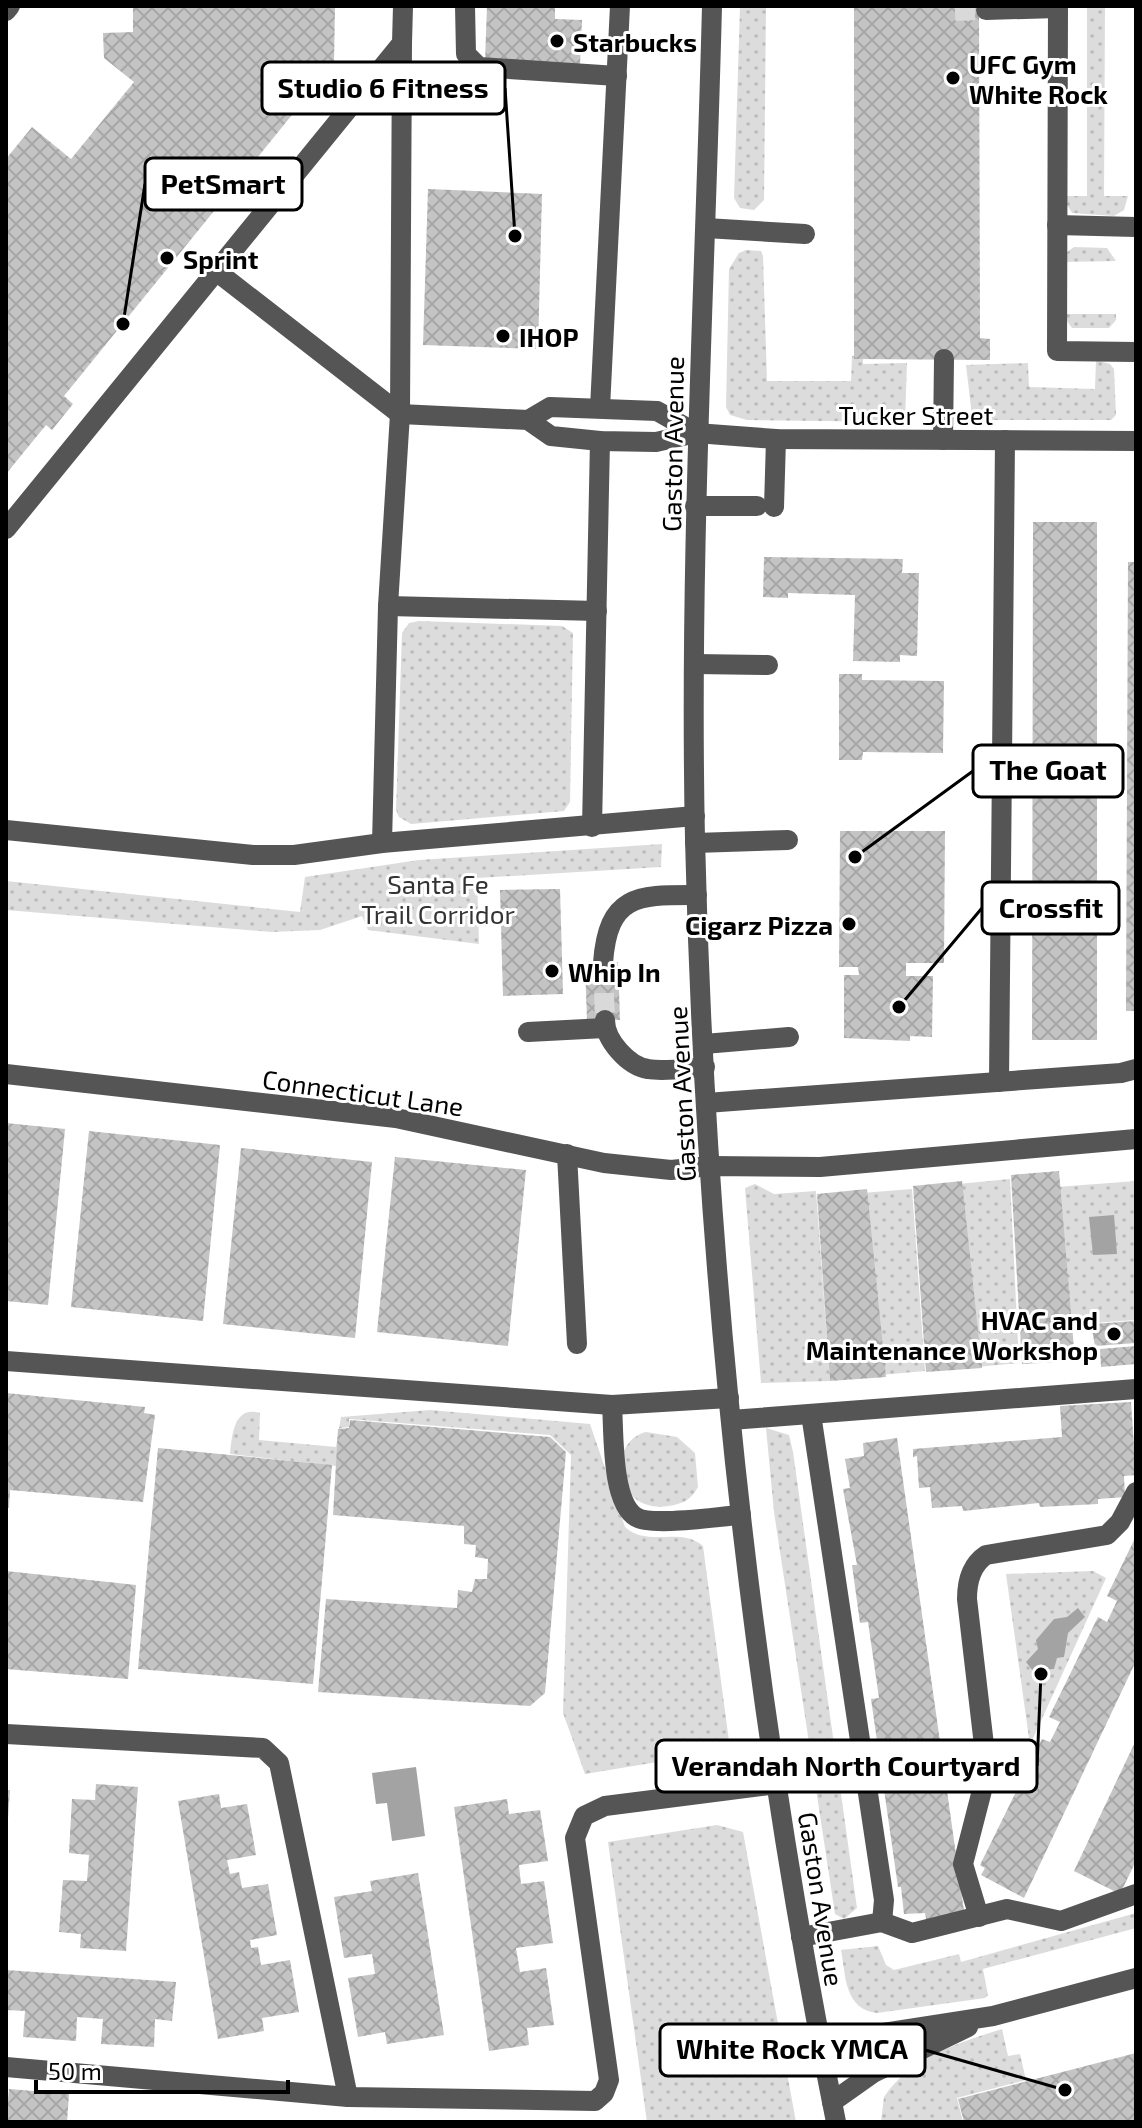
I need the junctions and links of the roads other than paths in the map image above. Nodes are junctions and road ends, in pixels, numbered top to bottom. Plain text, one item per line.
1 (10, 6) edge
2 (403, 6) edge
3 (465, 6) edge
4 (620, 6) edge
5 (712, 6) edge
6 (1058, 7) edge
7 (986, 10) dead end
8 (6, 11) edge
9 (402, 43) junction
10 (617, 76) junction
11 (1057, 225) junction
12 (1136, 227) edge
13 (706, 228) junction
14 (805, 234) dead end
15 (216, 271) junction
16 (1136, 352) edge
17 (944, 359) dead end
18 (600, 408) junction
19 (400, 414) junction
20 (528, 420) junction
21 (696, 433) junction
22 (776, 439) junction
23 (943, 440) junction
24 (1005, 440) junction
25 (600, 441) junction
26 (1136, 441) edge
27 (695, 506) junction
28 (6, 529) edge
29 (388, 606) junction
30 (597, 611) junction
31 (695, 664) junction
32 (768, 665) dead end
33 (695, 816) junction
34 (592, 827) junction
35 (6, 830) edge
36 (788, 840) dead end
37 (382, 843) junction
38 (695, 843) junction
39 (697, 895) junction
40 (603, 963) tunnel mouth
41 (528, 1032) dead end
42 (789, 1037) dead end
43 (704, 1044) junction
44 (705, 1067) junction
45 (1136, 1069) edge
46 (6, 1074) edge
47 (999, 1082) junction
48 (706, 1103) junction
49 (1136, 1139) edge
50 (567, 1154) junction
51 (710, 1166) junction
52 (577, 1344) dead end
53 (6, 1361) edge
54 (1136, 1389) edge
55 (729, 1398) junction
56 (612, 1405) junction
57 (811, 1414) junction
58 (731, 1420) junction
59 (1136, 1492) edge
60 (741, 1515) junction
61 (6, 1734) edge
62 (778, 1784) junction
63 (1136, 1894) edge
64 (979, 1917) junction
65 (882, 1922) junction
66 (801, 1937) junction
67 (1136, 1978) edge
68 (993, 2016) junction
69 (819, 2043) junction
70 (6, 2067) edge
71 (348, 2097) junction
72 (834, 2112) edge

1 - 8 street
2 - 9 street
3 - 10 street
4 - 10 street
5 - 13 street, Gaston Avenue
6 - 7 street
6 - 11 street
9 - 15 street
9 - 19 street
10 - 18 street
11 - 12 street
11 - 16 street
13 - 14 street
13 - 21 street, Gaston Avenue
15 - 19 street
15 - 28 street
17 - 23 street
18 - 20 street
18 - 21 street
19 - 20 street
19 - 29 street
20 - 25 street
21 - 22 street, Tucker Street
21 - 25 street
21 - 27 street, Gaston Avenue
22 - 23 street, Tucker Street
22 - 27 street
23 - 24 street, Tucker Street
24 - 26 street, Tucker Street
24 - 47 street
25 - 30 street
27 - 31 street, Gaston Avenue
29 - 30 street
29 - 37 street
30 - 34 street
31 - 32 street
31 - 33 street, Gaston Avenue
33 - 34 street
33 - 38 street, Gaston Avenue
34 - 37 street
35 - 37 street
36 - 38 street
38 - 39 street, Gaston Avenue
39 - 40 street
39 - 43 street, Gaston Avenue
41 - 44 street
42 - 43 street
43 - 44 street, Gaston Avenue
44 - 48 street, Gaston Avenue
45 - 47 street
46 - 50 street, Connecticut Lane
47 - 48 street
48 - 51 street, Gaston Avenue
49 - 51 street, Connecticut Lane
50 - 51 street, Connecticut Lane
50 - 52 street
51 - 55 street, Gaston Avenue
53 - 56 street
54 - 57 street
55 - 56 street
55 - 58 street, Gaston Avenue
56 - 60 street
57 - 58 street
57 - 65 street
58 - 60 street, Gaston Avenue
59 - 64 street
60 - 62 street, Gaston Avenue
61 - 71 street
62 - 66 street, Gaston Avenue
62 - 71 street
63 - 64 street
64 - 65 street
65 - 66 street
66 - 69 street, Gaston Avenue
67 - 68 street
68 - 69 street
68 - 72 street
69 - 72 street, Gaston Avenue
70 - 71 street

